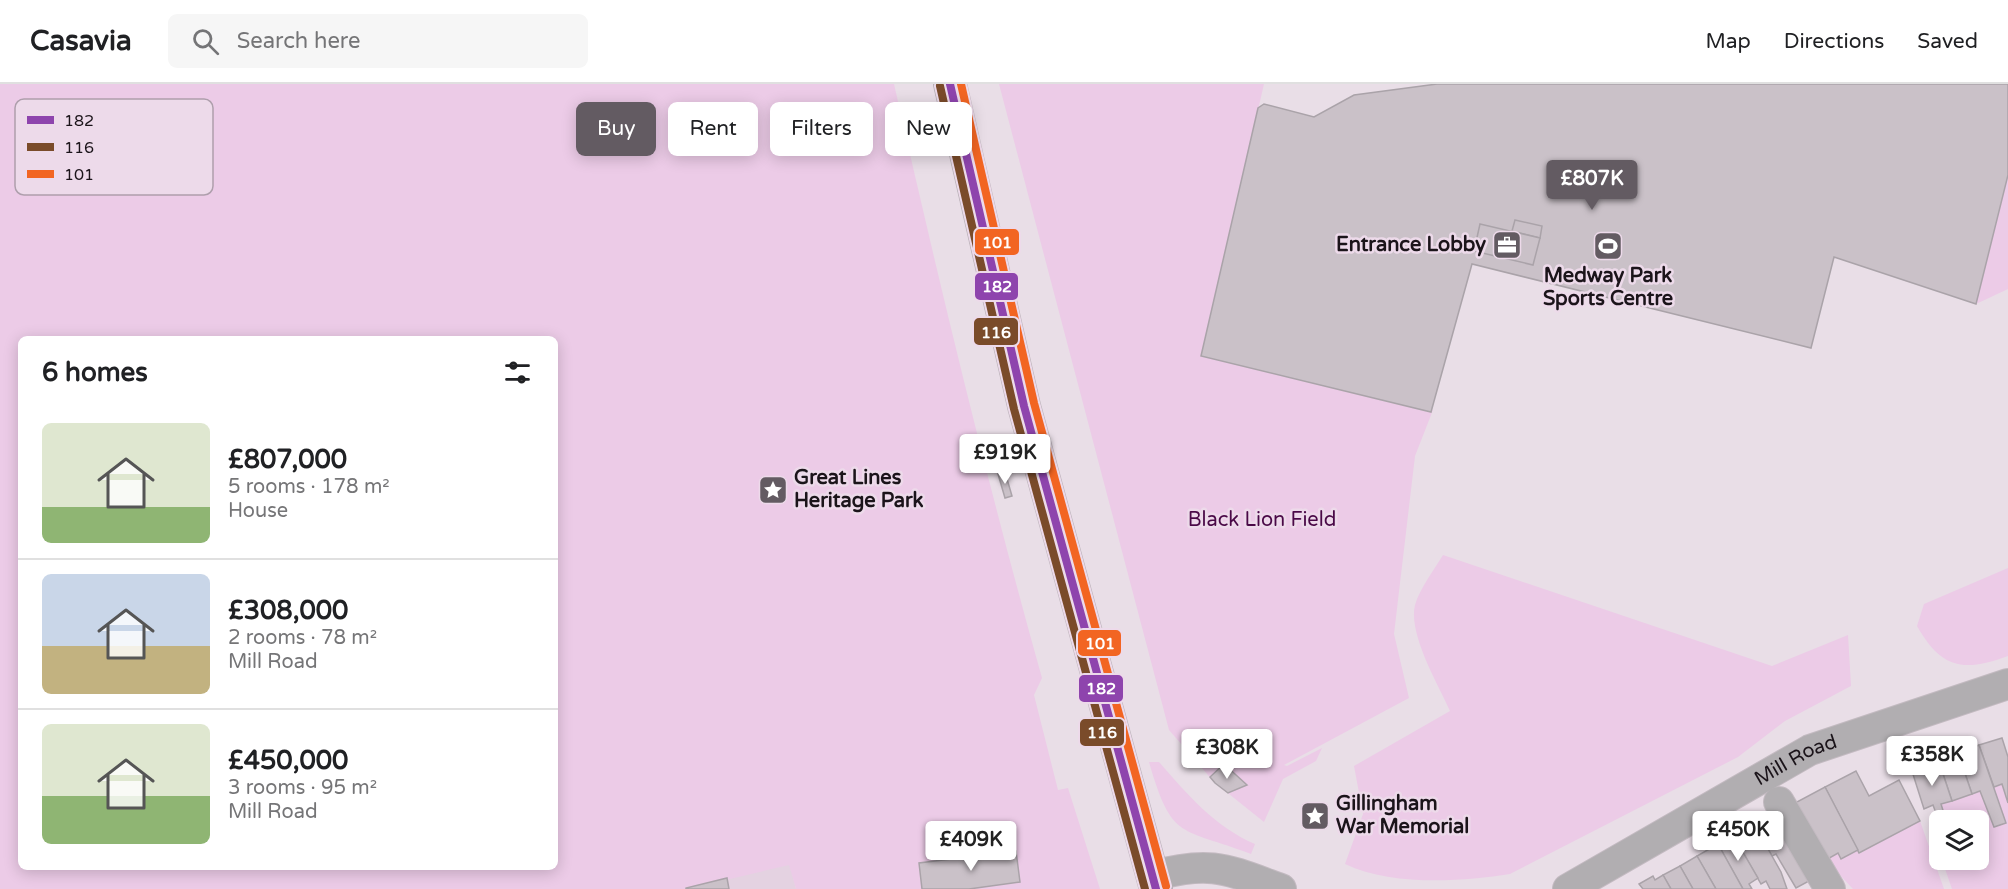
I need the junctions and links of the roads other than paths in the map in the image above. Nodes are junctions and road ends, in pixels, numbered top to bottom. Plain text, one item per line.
1 (950, 84) edge
2 (2008, 684) edge
3 (1779, 802) dead end
4 (1154, 883) edge
5 (1281, 889) edge
6 (1568, 889) edge
7 (1830, 889) edge

1 - 4 main road
2 - 6 street, Mill Road
3 - 7 street
4 - 5 street

